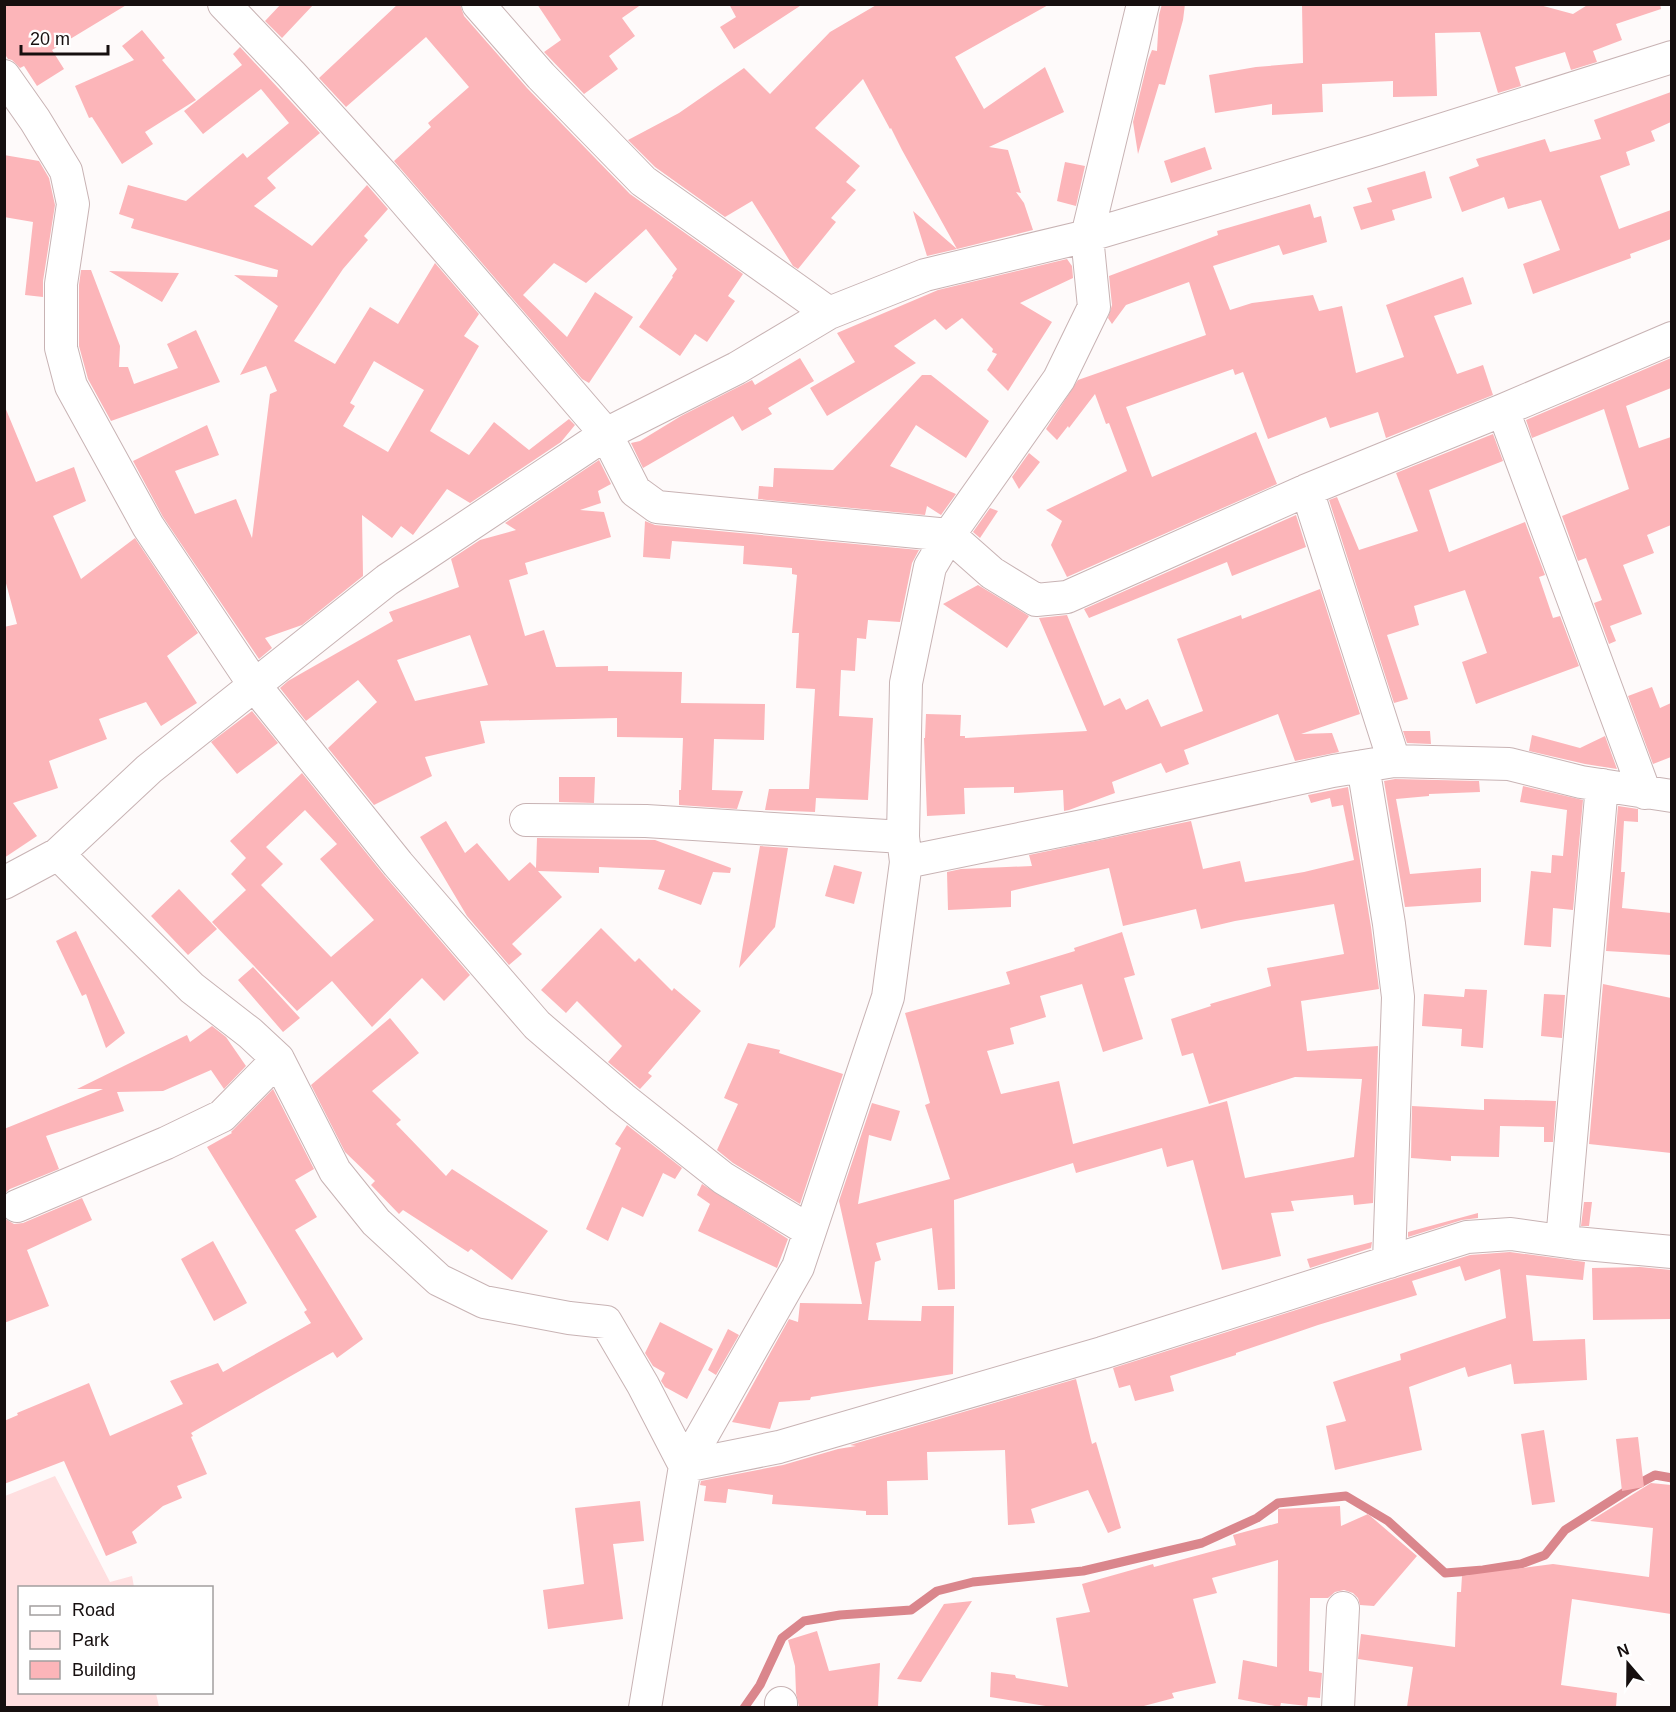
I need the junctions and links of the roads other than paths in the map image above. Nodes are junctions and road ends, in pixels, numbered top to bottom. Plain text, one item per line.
1 (224, 4) edge
2 (478, 4) edge
3 (1143, 4) edge
4 (1671, 57) edge
5 (4, 76) edge
6 (1087, 236) junction
7 (829, 313) junction
8 (1671, 338) edge
9 (1503, 410) junction
10 (606, 434) junction
11 (1306, 490) junction
12 (949, 535) junction
13 (255, 686) junction
14 (1394, 761) junction
15 (1363, 766) junction
16 (1602, 785) junction
17 (1658, 794) edge
18 (526, 820) dead end
19 (904, 850) junction
20 (58, 854) junction
21 (4, 883) edge
22 (278, 1059) junction
23 (16, 1206) dead end
24 (810, 1231) junction
25 (1562, 1241) junction
26 (1671, 1252) edge
27 (1389, 1262) junction
28 (685, 1466) junction
29 (1343, 1608) dead end
30 (645, 1707) edge
31 (1338, 1707) edge

1 - 10 street
2 - 7 street
3 - 6 street
4 - 6 street
5 - 13 street
6 - 7 street
6 - 12 street
7 - 10 street
8 - 9 street
9 - 11 street
9 - 17 street
10 - 12 street
10 - 13 street
11 - 12 street
11 - 14 street
12 - 19 street
13 - 20 street
13 - 24 street
14 - 15 street
14 - 16 street
15 - 19 street
15 - 27 street
16 - 17 street
16 - 25 street
18 - 19 street
19 - 24 street
20 - 21 street
20 - 22 street
22 - 23 street
22 - 28 street
24 - 28 street
25 - 26 street
25 - 27 street
27 - 28 street
28 - 30 street
29 - 31 street

